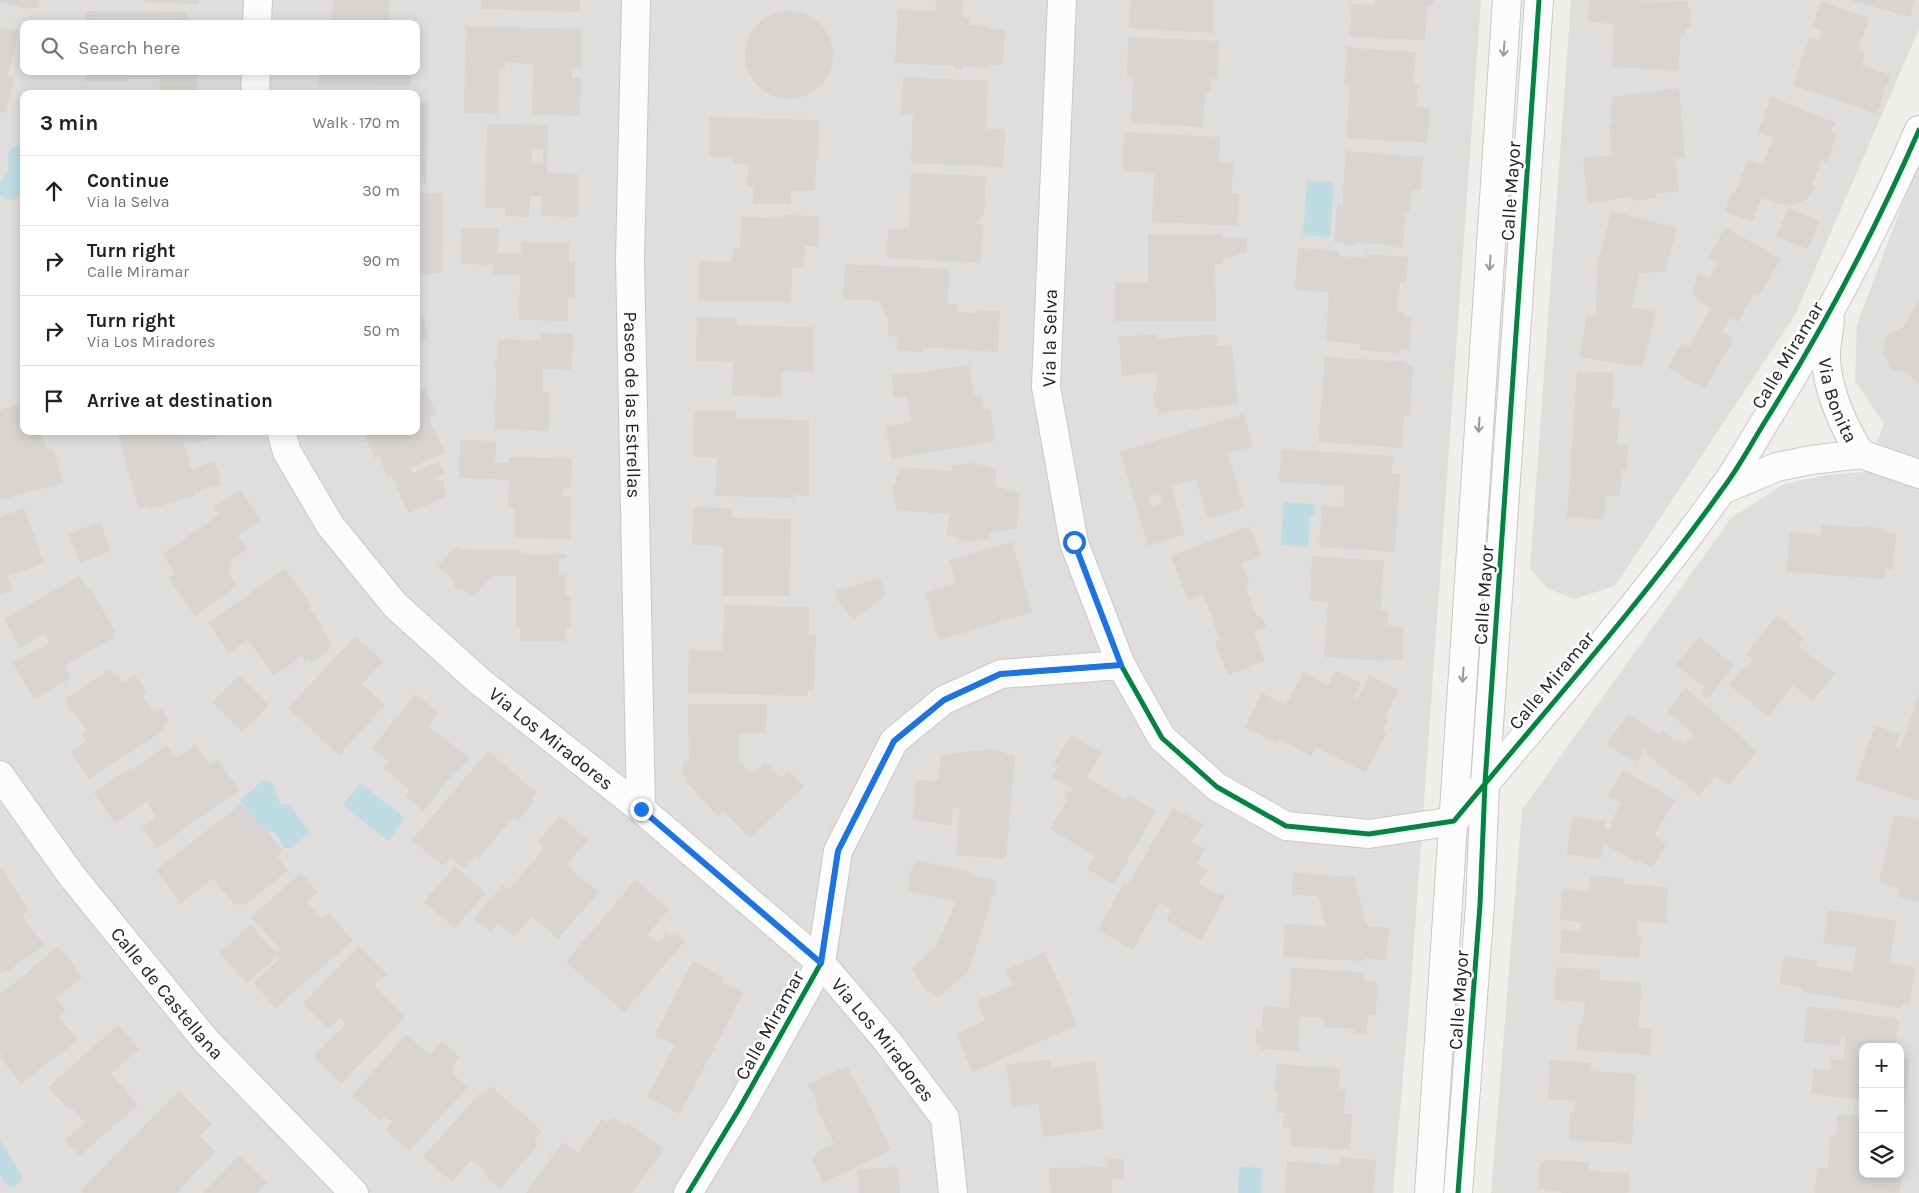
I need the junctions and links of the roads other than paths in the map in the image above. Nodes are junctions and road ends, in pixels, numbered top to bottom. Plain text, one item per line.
1 (258, 0) edge
2 (636, 0) edge
3 (1062, 0) edge
4 (1507, 0) edge
5 (1538, 0) edge
6 (257, 20) edge
7 (256, 75) edge
8 (255, 90) edge
9 (1919, 130) edge
10 (1831, 311) junction
11 (282, 435) edge
12 (1861, 454) junction
13 (1919, 474) edge
14 (1722, 490) junction
15 (1121, 665) junction
16 (0, 775) edge
17 (1485, 783) junction
18 (641, 809) junction
19 (1454, 821) junction
20 (821, 963) junction
21 (354, 1193) edge
22 (688, 1193) edge
23 (953, 1193) edge
24 (1429, 1193) edge
25 (1458, 1193) edge

1 - 6 street
2 - 18 street, Paseo de las Estrellas
3 - 15 street, Via la Selva
4 -> 19 street, Calle Mayor
5 - 17 street, Calle Mayor
7 - 8 street
9 - 10 street, Calle Miramar
10 - 12 street, Via Bonita
10 - 14 street, Calle Miramar
11 - 18 street, Via Los Miradores
12 - 13 street, Via Bonita
12 - 14 street, Via Bonita
14 - 17 street, Calle Miramar
15 - 19 street
15 - 20 street, Calle Miramar
16 - 21 street, Calle de Castellana
17 - 19 street, Calle Miramar
17 - 25 street, Calle Mayor
18 - 20 street, Via Los Miradores
19 - 24 street, Calle Mayor
20 - 22 street, Calle Miramar
20 - 23 street, Via Los Miradores

